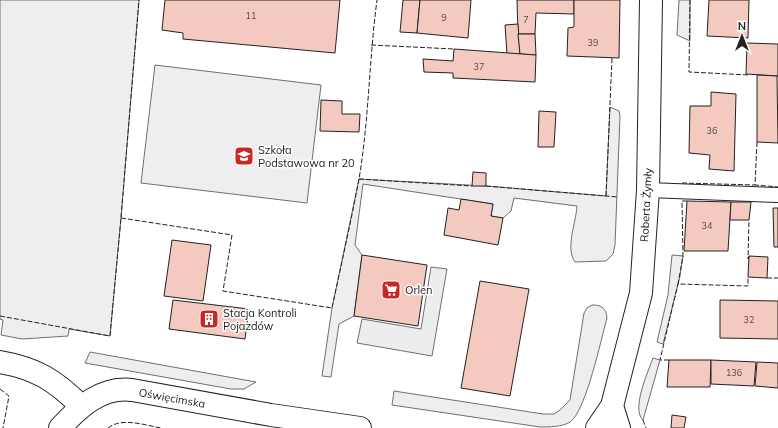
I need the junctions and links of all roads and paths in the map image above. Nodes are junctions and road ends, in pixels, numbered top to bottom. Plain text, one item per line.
1 (652, 0) edge
2 (648, 190) junction
3 (778, 195) edge
4 (0, 362) edge
5 (81, 406) junction
6 (612, 406) junction
7 (60, 428) edge
8 (360, 428) edge
9 (597, 428) edge
10 (619, 428) edge

1 - 2 street, Roberta Żymły
2 - 3 lane
2 - 6 street, Roberta Żymły
4 - 5 street
5 - 7 street, Oświęcimska
5 - 8 street, Oświęcimska
6 - 9 street, Roberta Żymły
6 - 10 street

